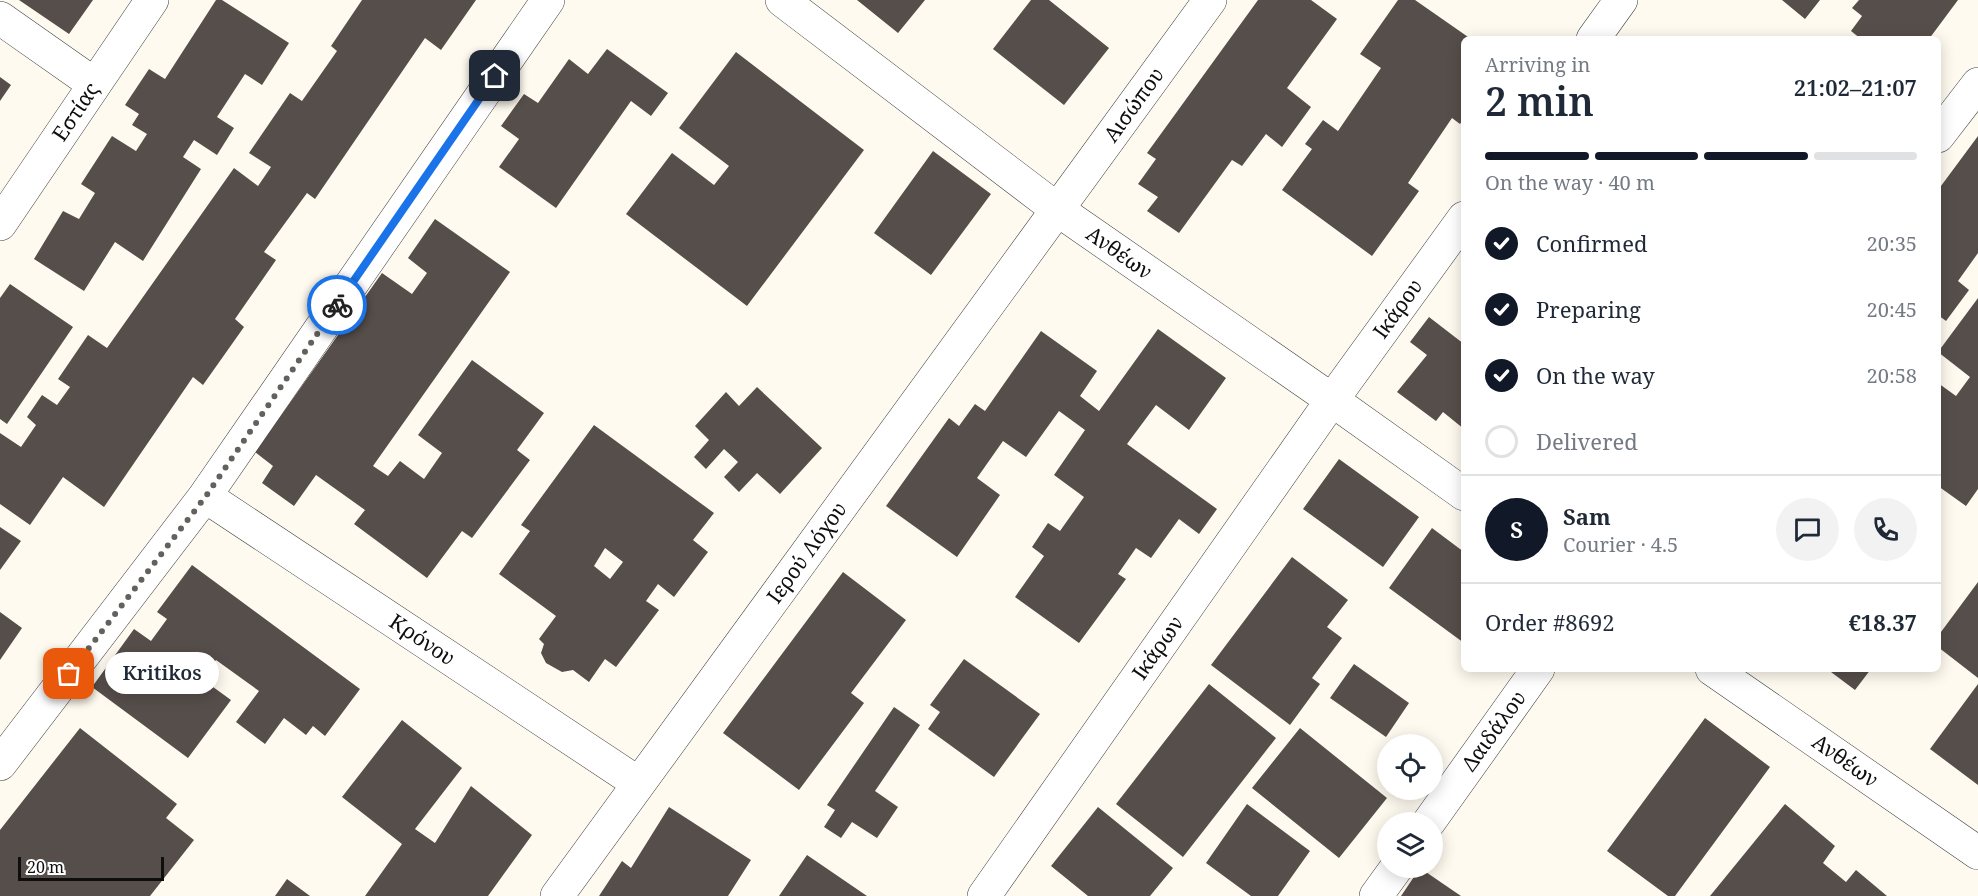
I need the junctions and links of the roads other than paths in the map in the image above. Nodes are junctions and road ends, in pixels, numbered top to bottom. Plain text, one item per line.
1 (152, 0) edge
2 (548, 0) edge
3 (782, 0) edge
4 (1210, 0) edge
5 (1621, 0) edge
6 (0, 18) edge
7 (1595, 36) edge
8 (94, 84) junction
9 (1978, 84) edge
10 (1941, 132) edge
11 (1058, 210) junction
12 (1461, 222) edge
13 (0, 224) edge
14 (1332, 400) junction
15 (1461, 492) edge
16 (206, 496) junction
17 (1536, 672) edge
18 (1717, 672) edge
19 (0, 764) edge
20 (638, 783) junction
21 (1436, 812) edge
22 (1978, 853) edge
23 (1389, 878) edge
24 (557, 896) edge
25 (984, 896) edge
26 (1376, 896) edge

1 - 8 street, Εστίας
2 - 16 street
3 - 11 street, Ανθέων
4 - 11 street, Αισώπου
5 - 7 street
6 - 8 street
8 - 13 street, Εστίας
9 - 10 street
11 - 14 street, Ανθέων
11 - 20 street, Ιερού Λόχου
12 - 14 street, Ικάρου
14 - 15 street, Ανθέων
14 - 25 street, Ικάρων
16 - 19 street
16 - 20 street, Κρόνου
17 - 21 street, Δαιδάλου
18 - 22 street, Ανθέων
20 - 24 street, Ιερού Λόχου
23 - 26 street

